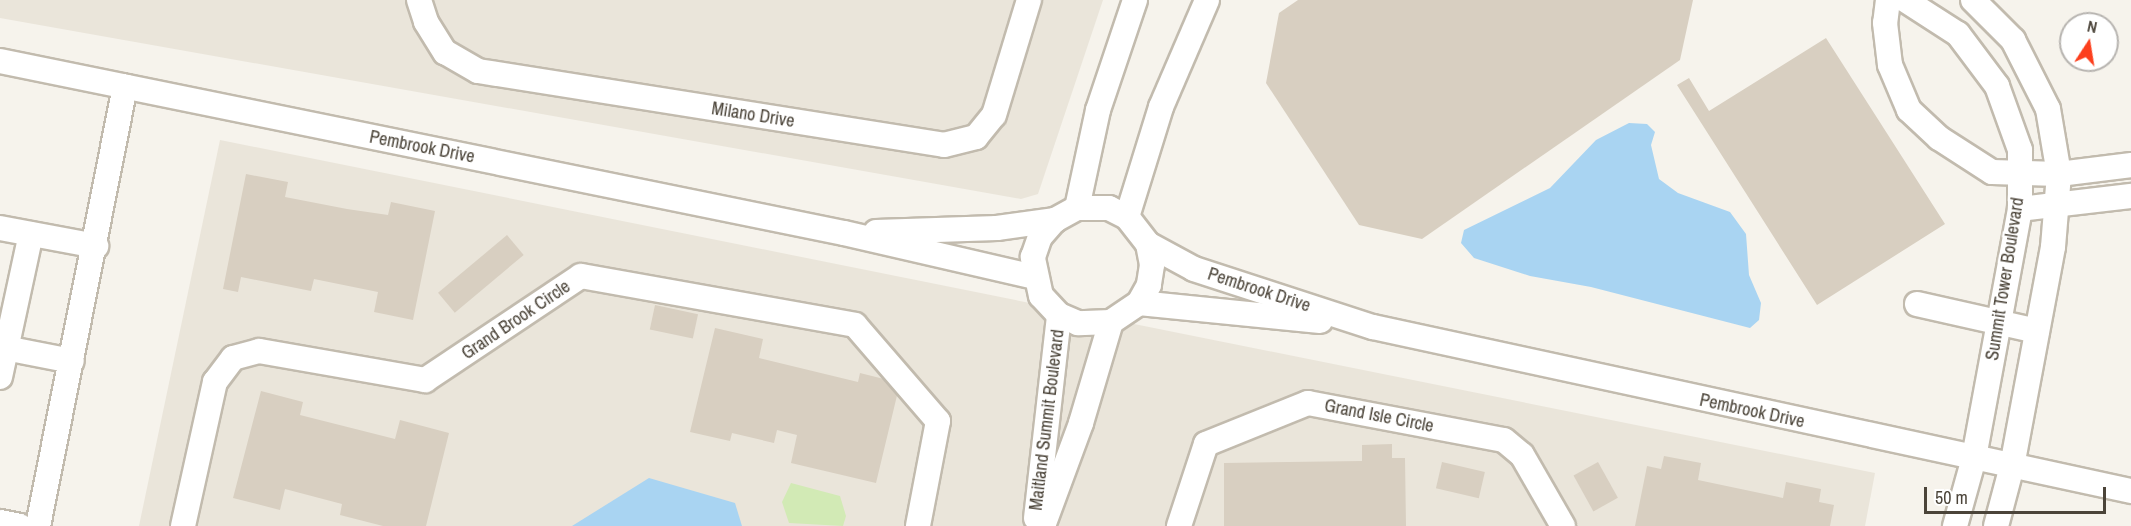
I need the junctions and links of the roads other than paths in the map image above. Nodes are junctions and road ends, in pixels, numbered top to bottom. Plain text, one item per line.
1 (419, 0) edge
2 (1029, 0) edge
3 (1136, 0) edge
4 (1207, 0) edge
5 (1887, 0) edge
6 (1905, 0) edge
7 (1973, 0) edge
8 (0, 62) edge
9 (125, 87) junction
10 (2131, 165) edge
11 (2059, 174) junction
12 (2020, 176) junction
13 (2131, 196) edge
14 (1077, 208) junction
15 (2056, 208) junction
16 (2020, 209) junction
17 (1127, 217) junction
18 (1054, 220) junction
19 (0, 228) edge
20 (844, 233) junction
21 (31, 234) junction
22 (1148, 244) junction
23 (96, 246) junction
24 (1034, 277) junction
25 (1139, 303) junction
26 (1917, 304) dead end
27 (1059, 315) junction
28 (1111, 322) junction
29 (1999, 323) junction
30 (1374, 327) junction
31 (2037, 331) junction
32 (3, 347) edge
33 (72, 361) junction
34 (0, 377) edge
35 (1974, 458) junction
36 (2012, 466) junction
37 (2131, 491) edge
38 (0, 522) edge
39 (20, 526) edge
40 (38, 526) edge
41 (183, 526) edge
42 (918, 526) edge
43 (1035, 526) edge
44 (1043, 526) edge
45 (1179, 526) edge
46 (1563, 526) edge
47 (1955, 526) edge
48 (1996, 526) edge

1 - 2 street, Milano Drive
3 - 14 street
4 - 17 street
5 - 12 street
6 - 12 street, Summit Tower Boulevard
7 - 11 street
8 - 9 street, Pembrook Drive
9 - 20 street, Pembrook Drive
9 - 23 street
10 - 11 street
11 - 12 street
11 - 15 street
12 - 16 street, Summit Tower Boulevard
13 - 15 street
14 - 17 street
14 - 18 street
15 - 16 street
15 - 31 street
16 - 29 street, Summit Tower Boulevard
17 - 22 street
18 - 20 street, Pembrook Drive
18 - 24 street
19 - 21 street
20 - 24 street, Pembrook Drive
21 - 23 street
21 - 32 street
22 - 25 street
22 - 30 street, Pembrook Drive
23 - 33 street
24 - 27 street
25 - 28 street
25 - 30 street, Pembrook Drive
26 - 29 street
27 - 28 street
27 - 43 street, Maitland Summit Boulevard
28 - 44 street, Maitland Summit Boulevard
29 - 31 street
29 - 35 street, Summit Tower Boulevard
30 - 35 street, Pembrook Drive
31 - 36 street
32 - 33 street
32 - 34 street
33 - 40 street
35 - 36 street, Pembrook Drive
35 - 47 street, Summit Tower Boulevard
36 - 37 street, Pembrook Drive
36 - 48 street
38 - 39 street
41 - 42 street, Grand Brook Circle
45 - 46 street, Grand Isle Circle

